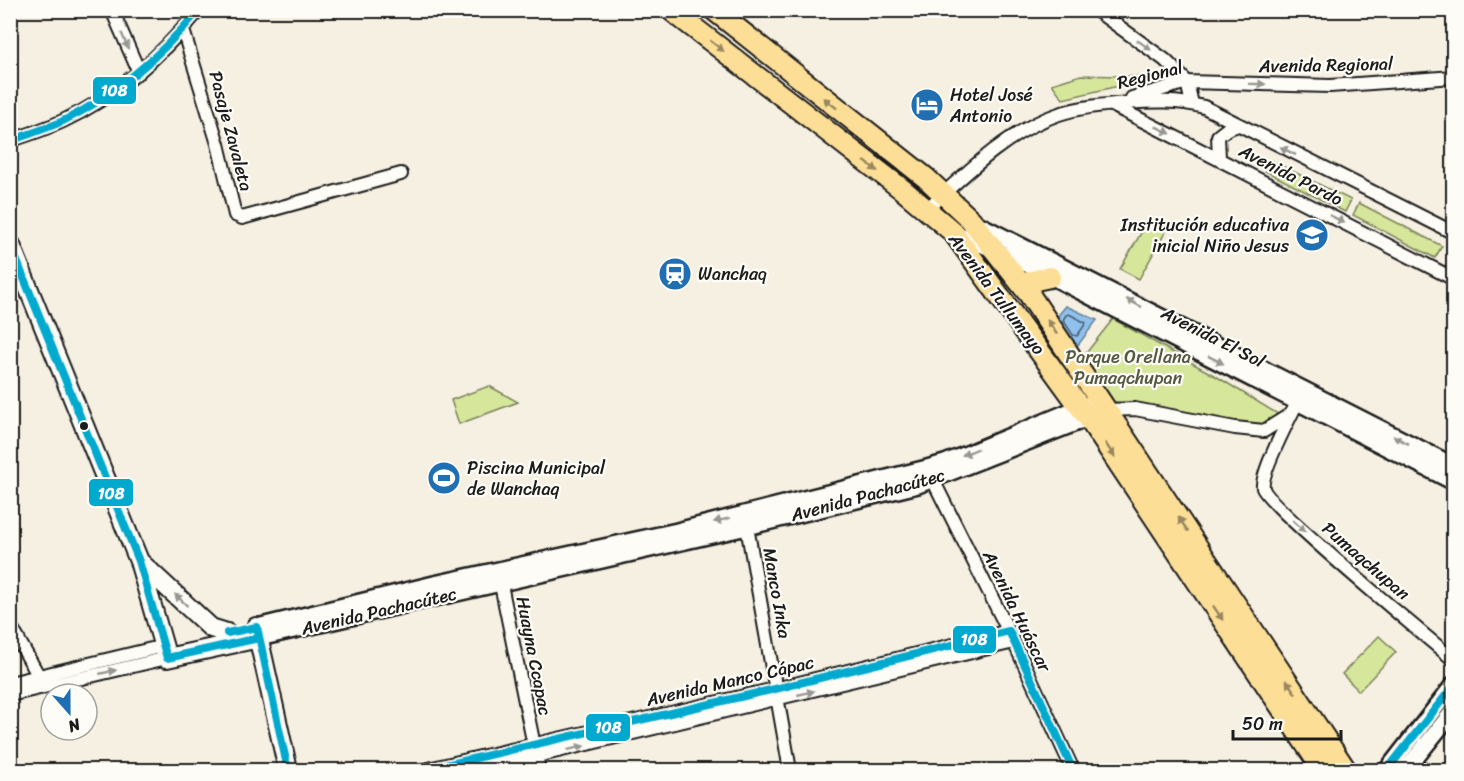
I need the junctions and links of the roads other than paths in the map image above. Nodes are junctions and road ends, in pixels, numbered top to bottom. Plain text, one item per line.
1 (112, 10) edge
2 (199, 10) edge
3 (671, 10) edge
4 (714, 10) edge
5 (1096, 10) edge
6 (183, 30) junction
7 (139, 72) junction
8 (1454, 77) edge
9 (1193, 82) junction
10 (1111, 104) junction
11 (1192, 104) junction
12 (1238, 125) junction
13 (10, 141) edge
14 (1219, 158) junction
15 (401, 174) dead end
16 (943, 195) junction
17 (926, 210) junction
18 (971, 220) junction
19 (953, 232) junction
20 (1454, 233) edge
21 (10, 243) edge
22 (993, 249) junction
23 (1050, 277) junction
24 (1454, 279) edge
25 (1029, 294) junction
26 (1298, 402) junction
27 (1107, 410) junction
28 (1084, 413) junction
29 (1264, 431) junction
30 (1274, 451) junction
31 (1454, 466) edge
32 (930, 474) junction
33 (1454, 482) edge
34 (746, 521) junction
35 (139, 561) junction
36 (500, 577) junction
37 (10, 625) edge
38 (258, 632) junction
39 (228, 633) junction
40 (1011, 637) junction
41 (166, 652) junction
42 (1454, 660) edge
43 (39, 682) edge
44 (42, 682) joint
45 (10, 683) edge
46 (39, 683) edge
47 (1454, 684) edge
48 (776, 694) junction
49 (10, 695) edge
50 (1454, 710) edge
51 (536, 758) edge
52 (288, 771) edge
53 (424, 771) edge
54 (477, 771) edge
55 (790, 771) edge
56 (1073, 771) edge
57 (1323, 771) edge
58 (1346, 771) edge
59 (1388, 771) edge
60 (1406, 771) edge

1 -> 7 street
2 - 6 street
3 -> 17 main road, Avenida Tullumayo
16 -> 4 main road, Avenida Tullumayo
5 -> 9 street
6 - 7 street
6 - 15 street, Pasaje Zavaleta
7 - 13 street
9 -> 8 street, Avenida Regional
9 - 10 street, Regional
9 - 11 street
10 - 11 street, Avenida Pardo
10 -> 14 street, Avenida Pardo
10 - 16 street, Avenida Pardo
11 - 12 street, Avenida Pardo
12 - 14 street
20 -> 12 street, Avenida Pardo
14 -> 24 street, Avenida Pardo
16 - 17 street, Avenida Pardo
16 - 18 main road, Avenida Tullumayo
17 - 19 main road, Avenida Tullumayo
18 - 22 main road, Avenida Tullumayo
26 -> 18 street, Avenida El Sol
19 - 22 street, Avenida El Sol
19 - 28 main road, Avenida Tullumayo
21 - 35 main road
22 - 23 street, Avenida El Sol
22 - 25 main road, Avenida Tullumayo
23 - 25 main road
23 -> 26 street, Avenida El Sol
27 -> 25 main road, Avenida Tullumayo
26 - 29 street
26 - 30 street
31 -> 26 street, Avenida El Sol
26 - 33 street, Avenida El Sol
27 - 28 street
27 - 29 street
58 -> 27 main road, Avenida Tullumayo
28 - 32 street, Avenida Pachacútec
28 -> 32 street, Avenida Pachacútec
28 -> 57 main road, Avenida Tullumayo
29 - 30 street
30 -> 42 street, Pumaqchupan
32 - 34 street, Avenida Pachacútec
32 - 40 street, Avenida Huáscar
34 - 36 street, Avenida Pachacútec
34 - 48 street, Manco Inka
39 -> 35 main road
35 - 41 main road
36 - 38 street, Avenida Pachacútec
36 - 51 street, Huayna Ccapac
37 - 44 street
38 - 39 main road, Avenida Pachacútec
38 - 41 main road, Avenida Pachacútec
38 - 52 main road
39 - 41 main road, Avenida Pachacútec
40 - 48 street, Avenida Manco Cápac
40 - 56 street, Avenida Huáscar
41 - 44 street, Avenida Pachacútec
43 - 45 street, Avenida Pachacútec
46 - 49 street, Avenida Pachacútec
47 - 59 street
48 - 51 street, Avenida Manco Cápac
48 - 55 street, Manco Inka
50 - 60 street
51 - 53 street, Avenida Manco Cápac
51 - 54 street, Avenida Manco Cápac

